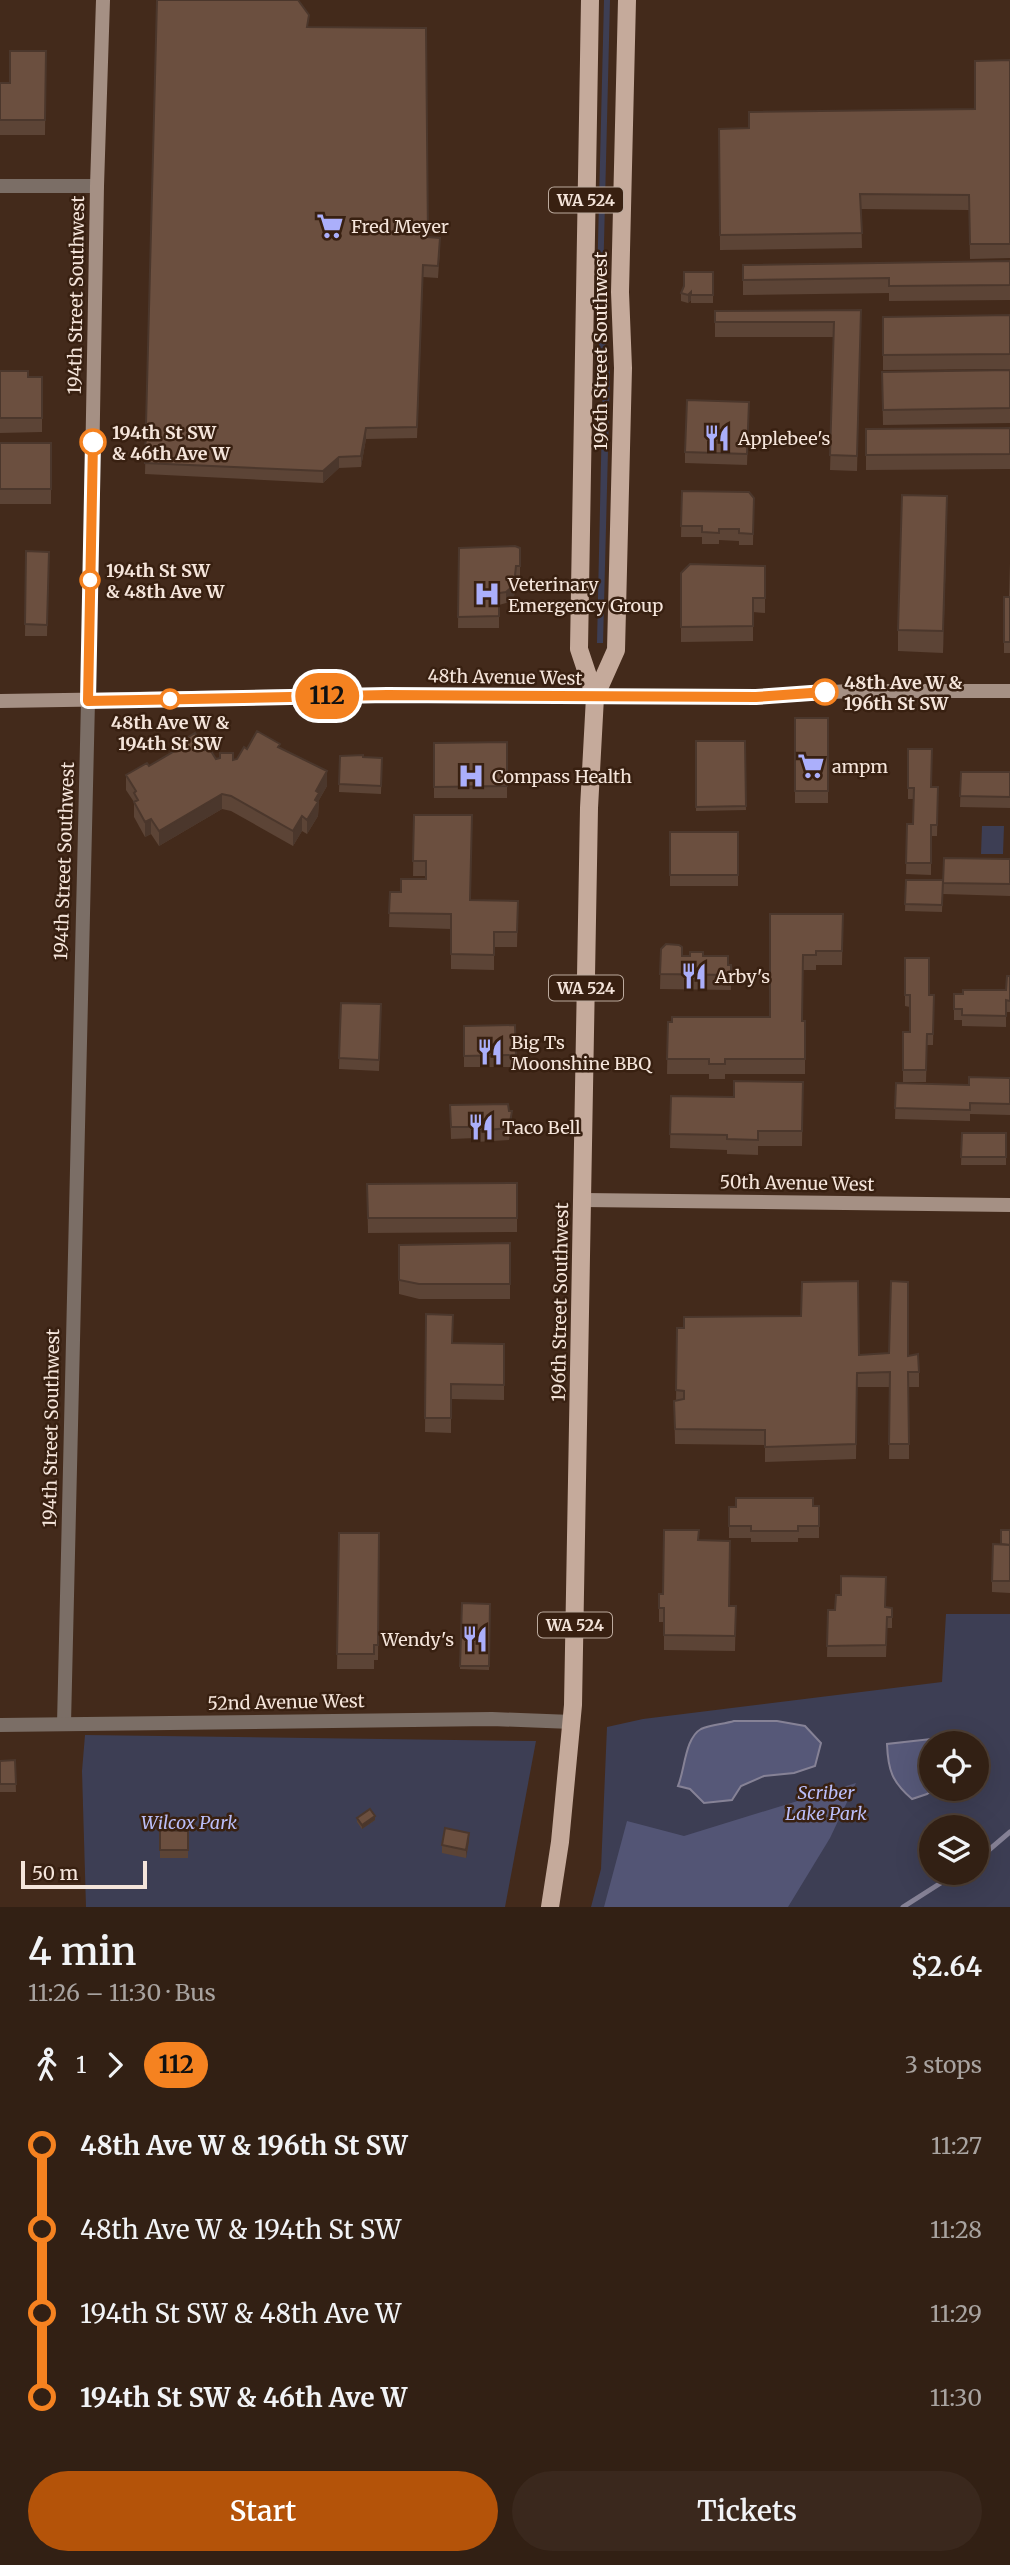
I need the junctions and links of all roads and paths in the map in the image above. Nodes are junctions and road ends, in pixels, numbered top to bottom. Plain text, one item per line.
1 (103, 0) edge
2 (590, 0) edge
3 (627, 0) edge
4 (0, 186) edge
5 (97, 186) junction
6 (1010, 691) edge
7 (595, 697) junction
8 (0, 701) edge
9 (88, 701) junction
10 (583, 1200) junction
11 (1010, 1205) edge
12 (572, 1722) junction
13 (0, 1724) edge
14 (64, 1724) junction
15 (550, 1907) edge

1 - 5 street, 194th Street Southwest
2 - 7 main road, 196th Street Southwest / WA 524
3 - 7 main road, 196th Street Southwest
4 - 5 street
5 - 9 street, 194th Street Southwest
6 - 7 street, 48th Avenue West
7 - 9 street, 48th Avenue West
7 - 10 main road, 196th Street Southwest / WA 524
8 - 9 street, 48th Avenue West
9 - 14 street, 194th Street Southwest
10 - 11 street, 50th Avenue West
10 - 12 main road, 196th Street Southwest / WA 524
12 - 14 street, 52nd Avenue West
12 - 15 main road, 196th Street Southwest / WA 524
13 - 14 street, 52nd Avenue West

